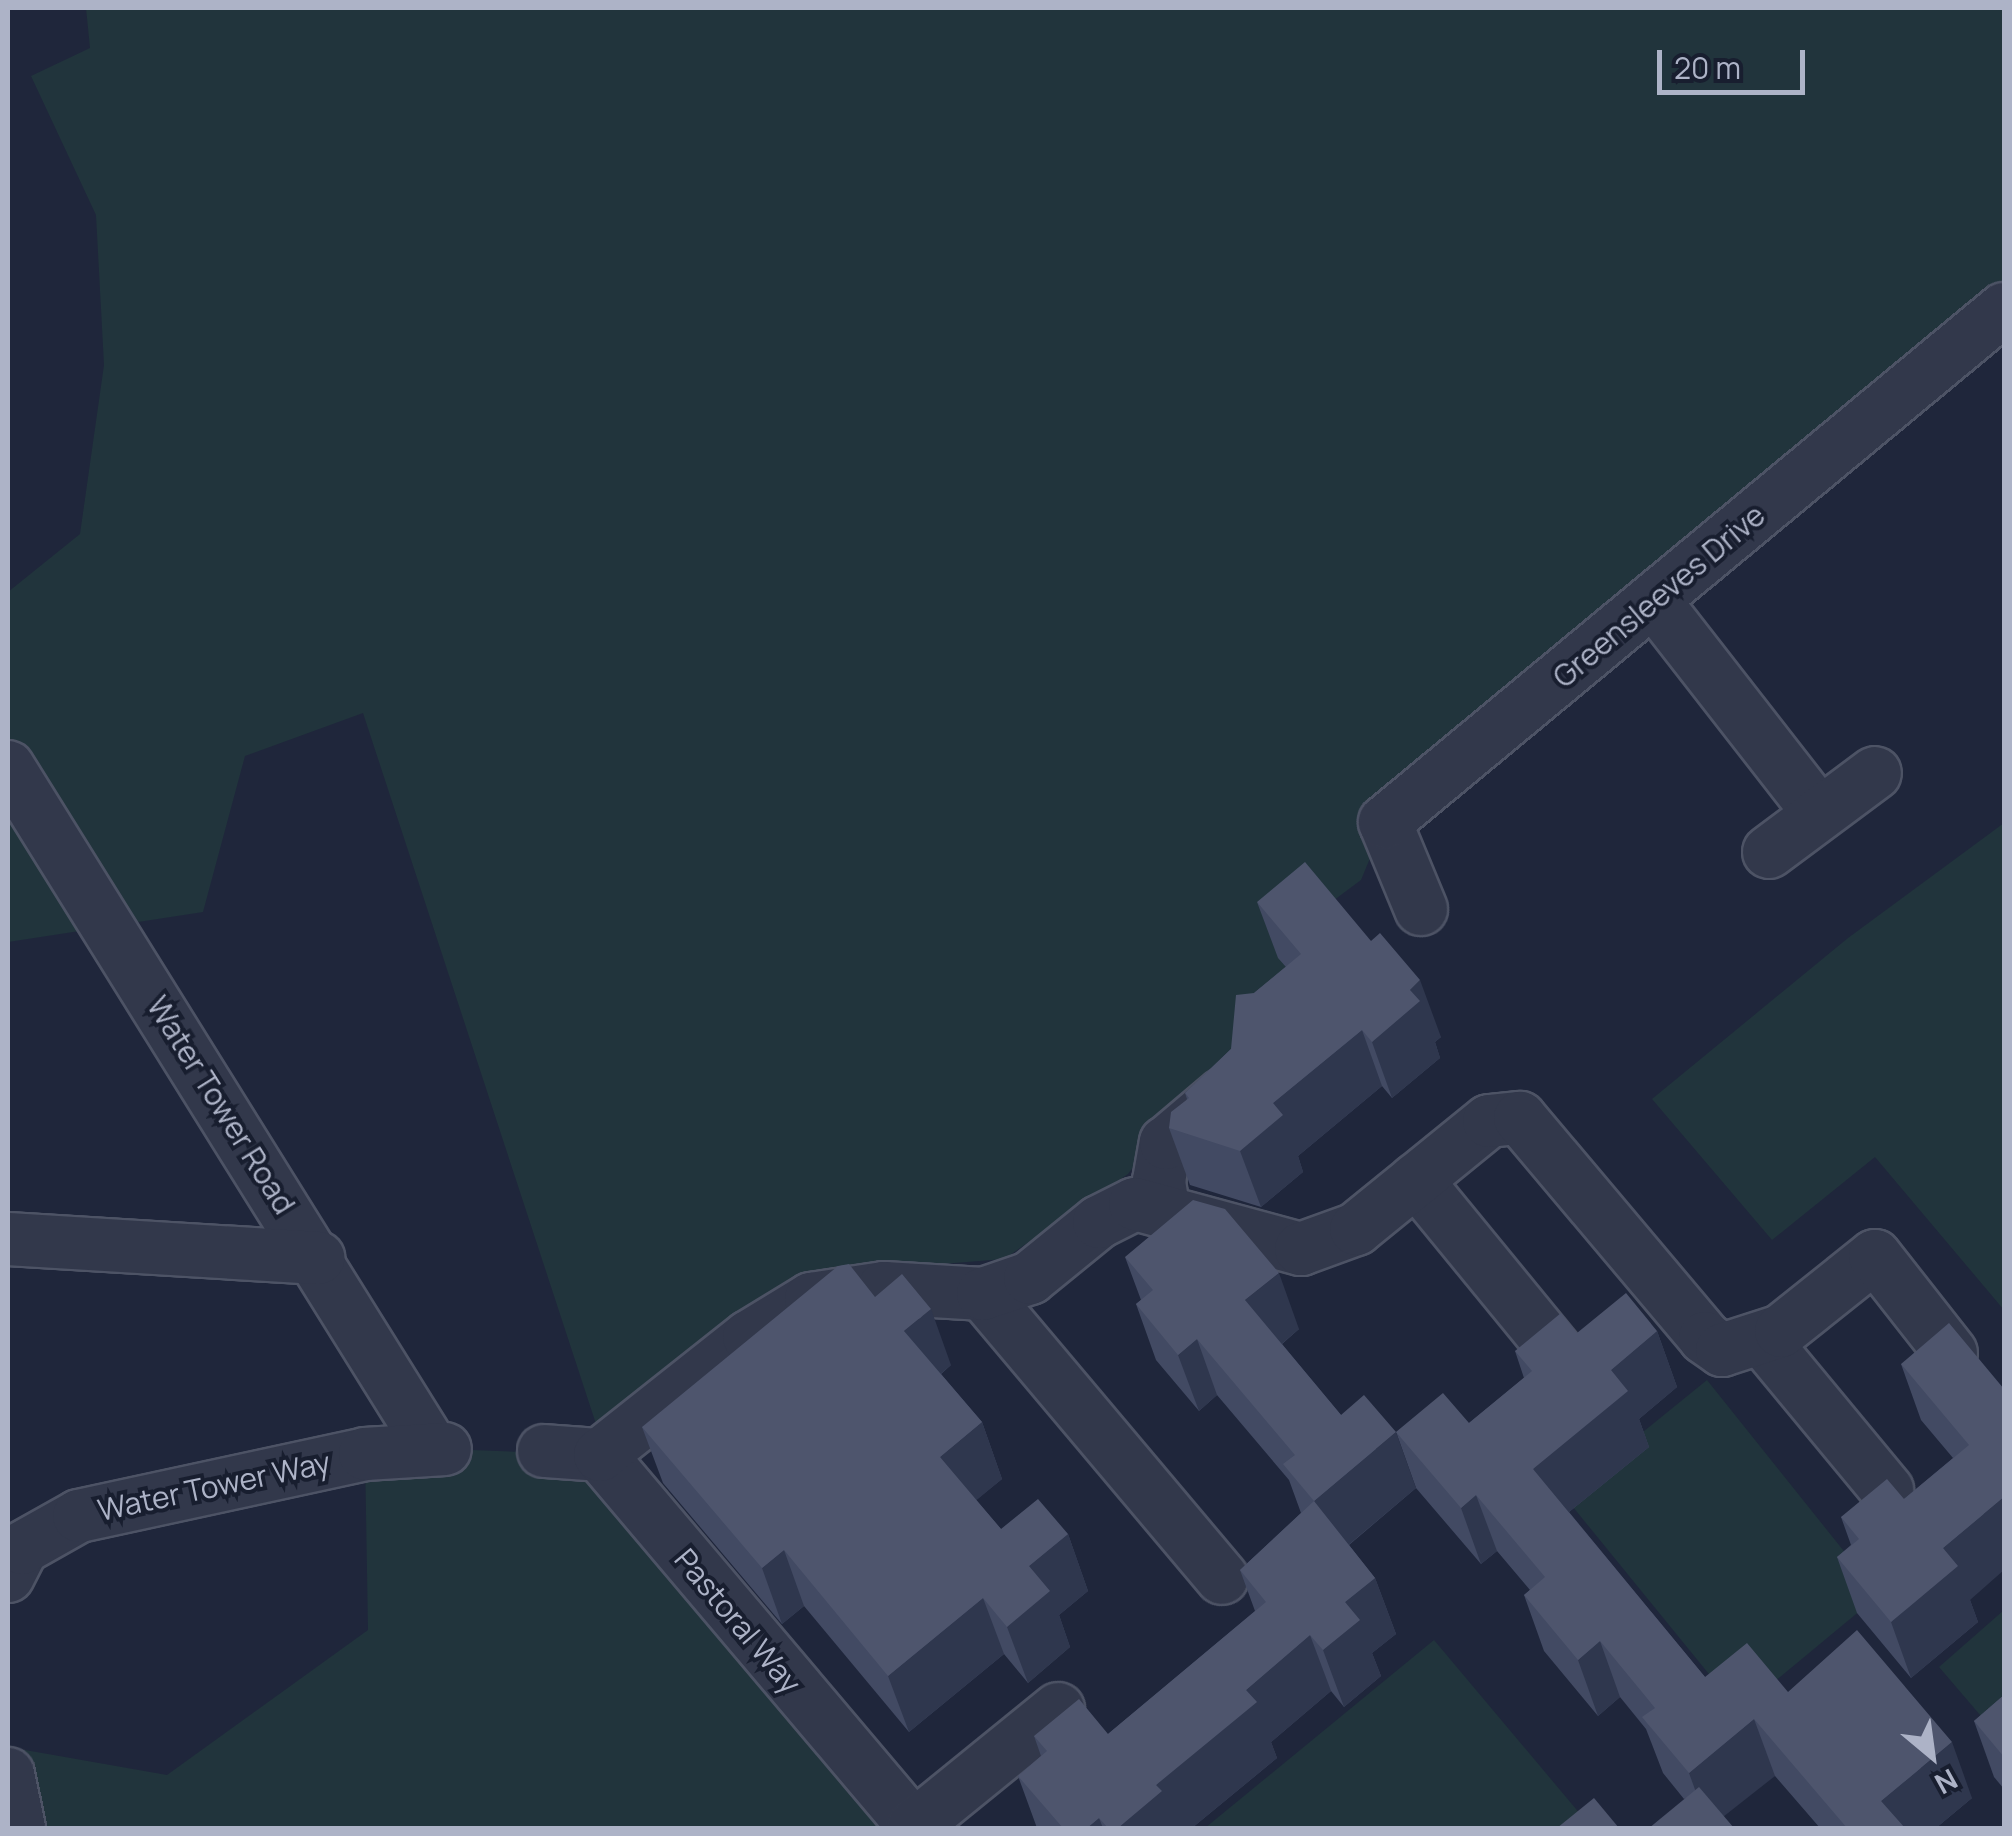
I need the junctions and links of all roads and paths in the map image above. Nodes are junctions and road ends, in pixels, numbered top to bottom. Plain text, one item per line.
1 (2004, 309) edge
2 (1654, 601) junction
3 (8, 767) edge
4 (1875, 774) dead end
5 (1819, 813) junction
6 (1769, 852) dead end
7 (1421, 909) dead end
8 (1224, 1094) edge
9 (1416, 1180) junction
10 (1163, 1208) junction
11 (8, 1238) edge
12 (318, 1258) junction
13 (984, 1294) junction
14 (1763, 1340) junction
15 (1555, 1350) edge
16 (1952, 1353) edge
17 (438, 1447) joint
18 (544, 1450) dead end
19 (600, 1455) junction
20 (1886, 1490) edge
21 (8, 1576) edge
22 (1222, 1578) dead end
23 (1058, 1709) dead end
24 (8, 1774) edge
25 (19, 1828) edge
26 (914, 1828) edge

1 - 2 street, Greensleeves Drive
2 - 5 street
2 - 7 street, Greensleeves Drive
3 - 12 street, Water Tower Road
4 - 5 street
5 - 6 street
8 - 10 street
9 - 10 street
9 - 14 street
9 - 15 street
10 - 13 street
11 - 12 street
12 - 17 street, Water Tower Road
13 - 19 street
13 - 22 street
14 - 16 street
14 - 20 street
17 - 21 street, Water Tower Way
18 - 19 street
19 - 26 street, Pastoral Way
23 - 26 street
24 - 25 street

